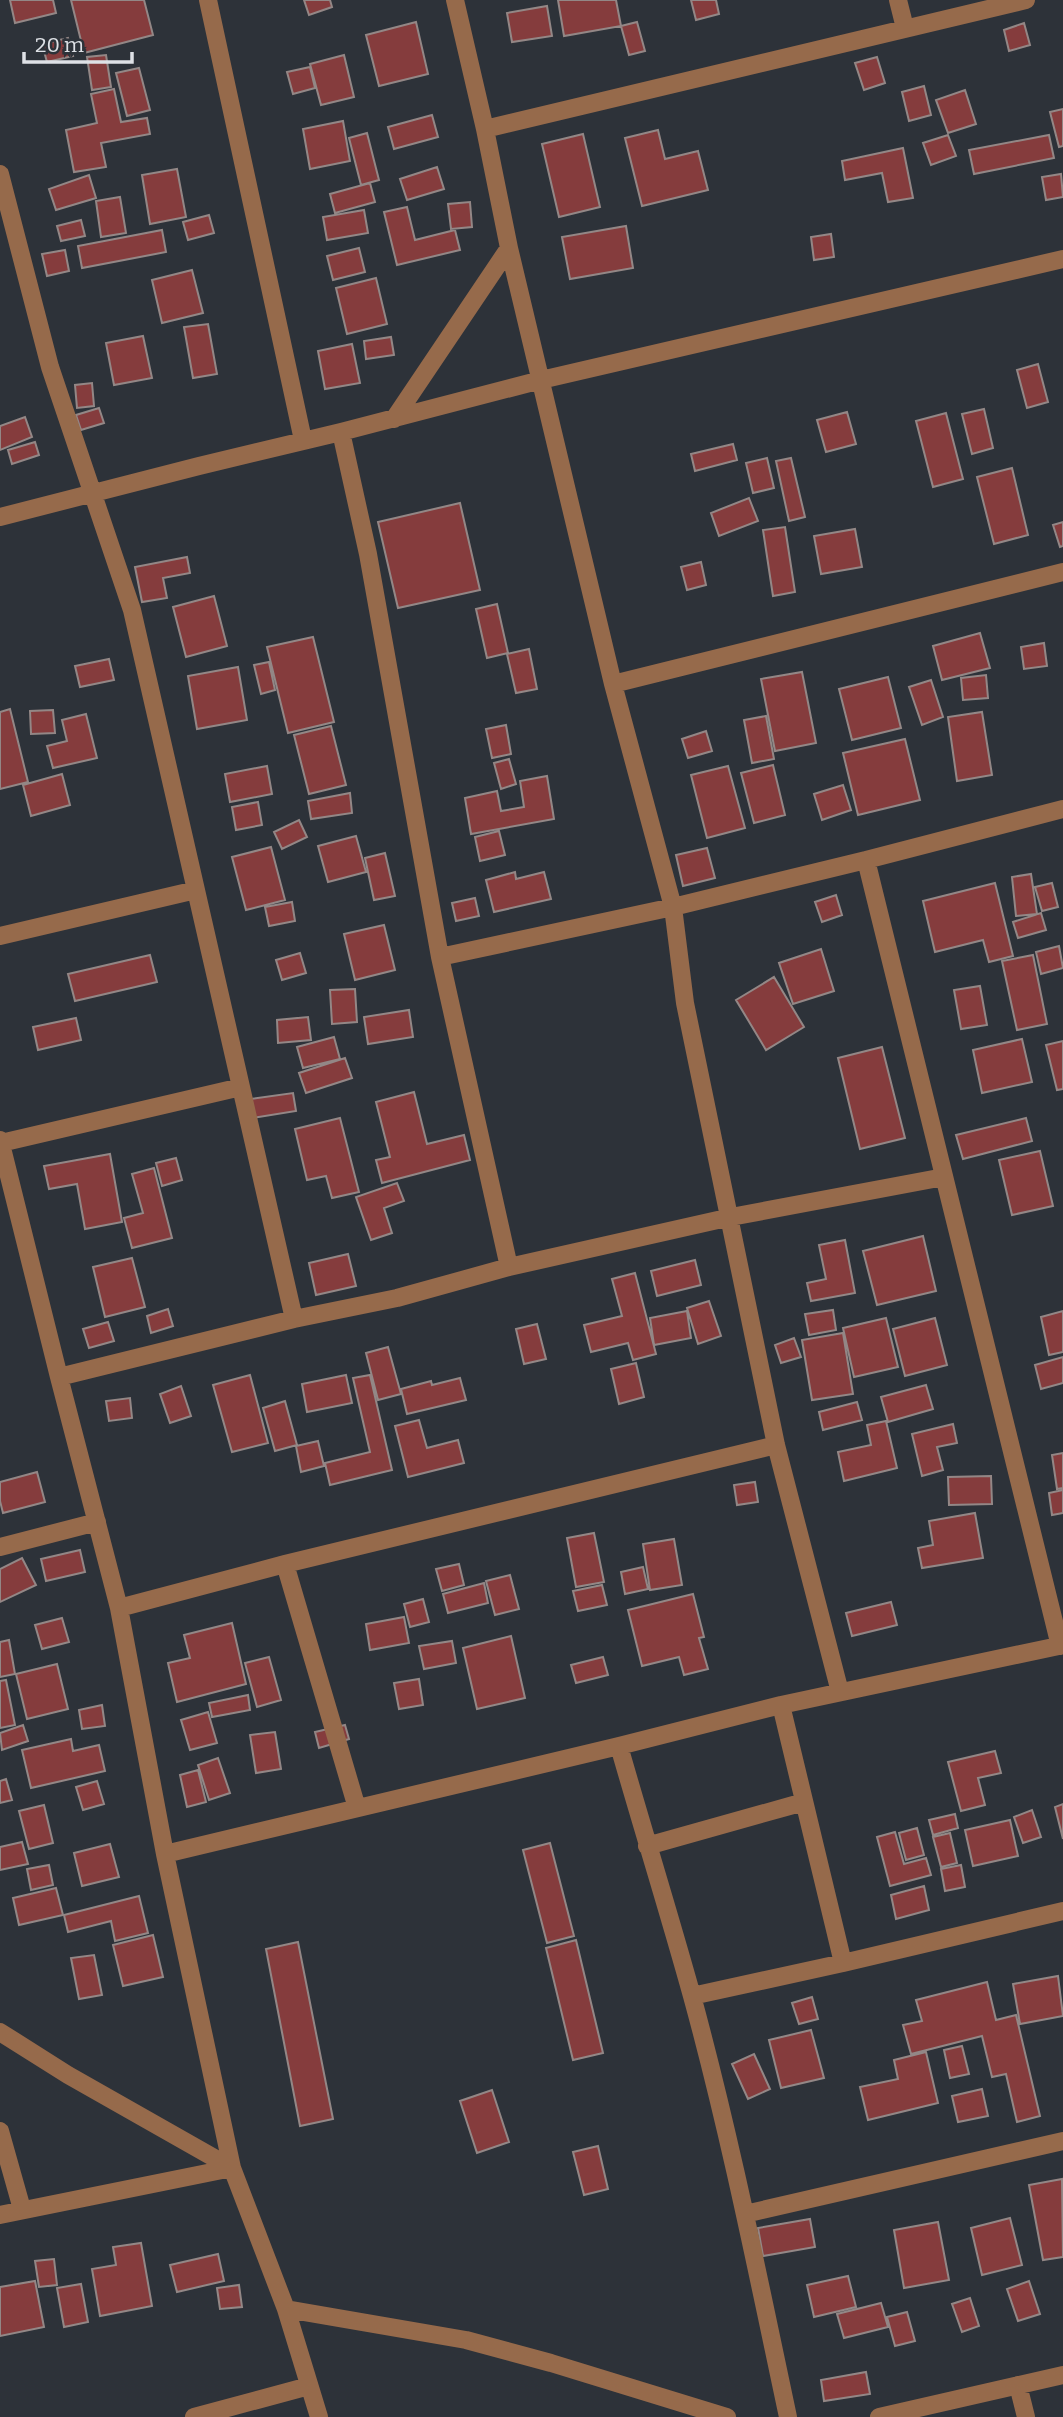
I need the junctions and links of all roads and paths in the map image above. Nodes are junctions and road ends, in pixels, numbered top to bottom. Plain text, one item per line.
1 (208, 0) edge
2 (455, 0) edge
3 (898, 0) edge
4 (1026, 0) edge
5 (905, 28) junction
6 (485, 129) junction
7 (0, 174) edge
8 (509, 248) junction
9 (1063, 259) edge
10 (541, 380) junction
11 (394, 419) junction
12 (341, 432) junction
13 (303, 440) junction
14 (92, 493) junction
15 (0, 517) edge
16 (1063, 572) edge
17 (613, 684) junction
18 (1063, 809) edge
19 (866, 860) junction
20 (196, 890) junction
21 (673, 907) junction
22 (0, 936) edge
23 (440, 957) junction
24 (241, 1087) junction
25 (0, 1141) edge
26 (944, 1177) junction
27 (731, 1217) junction
28 (509, 1267) junction
29 (294, 1319) junction
30 (59, 1377) junction
31 (776, 1444) junction
32 (97, 1522) junction
33 (0, 1547) edge
34 (285, 1564) junction
35 (119, 1608) junction
36 (1061, 1645) edge
37 (839, 1692) junction
38 (781, 1705) junction
39 (619, 1746) junction
40 (804, 1802) junction
41 (356, 1808) junction
42 (647, 1846) junction
43 (165, 1854) junction
44 (1063, 1912) edge
45 (844, 1963) junction
46 (692, 1996) junction
47 (0, 2032) edge
48 (0, 2131) edge
49 (1063, 2141) edge
50 (232, 2168) junction
51 (22, 2209) junction
52 (745, 2214) junction
53 (0, 2215) edge
54 (286, 2309) junction
55 (1063, 2375) edge
56 (1017, 2385) junction
57 (309, 2386) junction
58 (194, 2417) edge
59 (319, 2417) edge
60 (727, 2417) edge
61 (788, 2417) edge
62 (879, 2417) edge
63 (1026, 2417) edge

1 - 13 street
2 - 6 street
3 - 5 street
4 - 5 street
5 - 6 street
6 - 8 street
7 - 14 street
8 - 10 street
8 - 11 street
9 - 10 street
10 - 11 street
10 - 17 street
11 - 12 street
12 - 13 street
12 - 23 street
13 - 14 street
14 - 15 street
14 - 20 street
16 - 17 street
17 - 21 street
18 - 19 street
19 - 21 street
19 - 26 street
20 - 22 street
20 - 24 street
21 - 23 street
21 - 27 street
23 - 28 street
24 - 25 street
24 - 29 street
25 - 30 street
26 - 27 street
26 - 36 street
27 - 28 street
27 - 31 street
28 - 29 street
29 - 30 street
30 - 32 street
31 - 34 street
31 - 37 street
32 - 33 street
32 - 35 street
34 - 35 street
34 - 41 street
35 - 43 street
36 - 37 street
37 - 38 street
38 - 39 street
38 - 40 street
39 - 41 street
39 - 42 street
40 - 42 street
40 - 45 street
41 - 43 street
42 - 46 street
43 - 50 street
44 - 45 street
45 - 46 street
46 - 52 street
47 - 50 street
48 - 51 street
49 - 52 street
50 - 51 street
50 - 54 street
51 - 53 street
52 - 61 street
54 - 57 street
54 - 60 street
55 - 56 street
56 - 62 street
56 - 63 street
57 - 58 street
57 - 59 street

